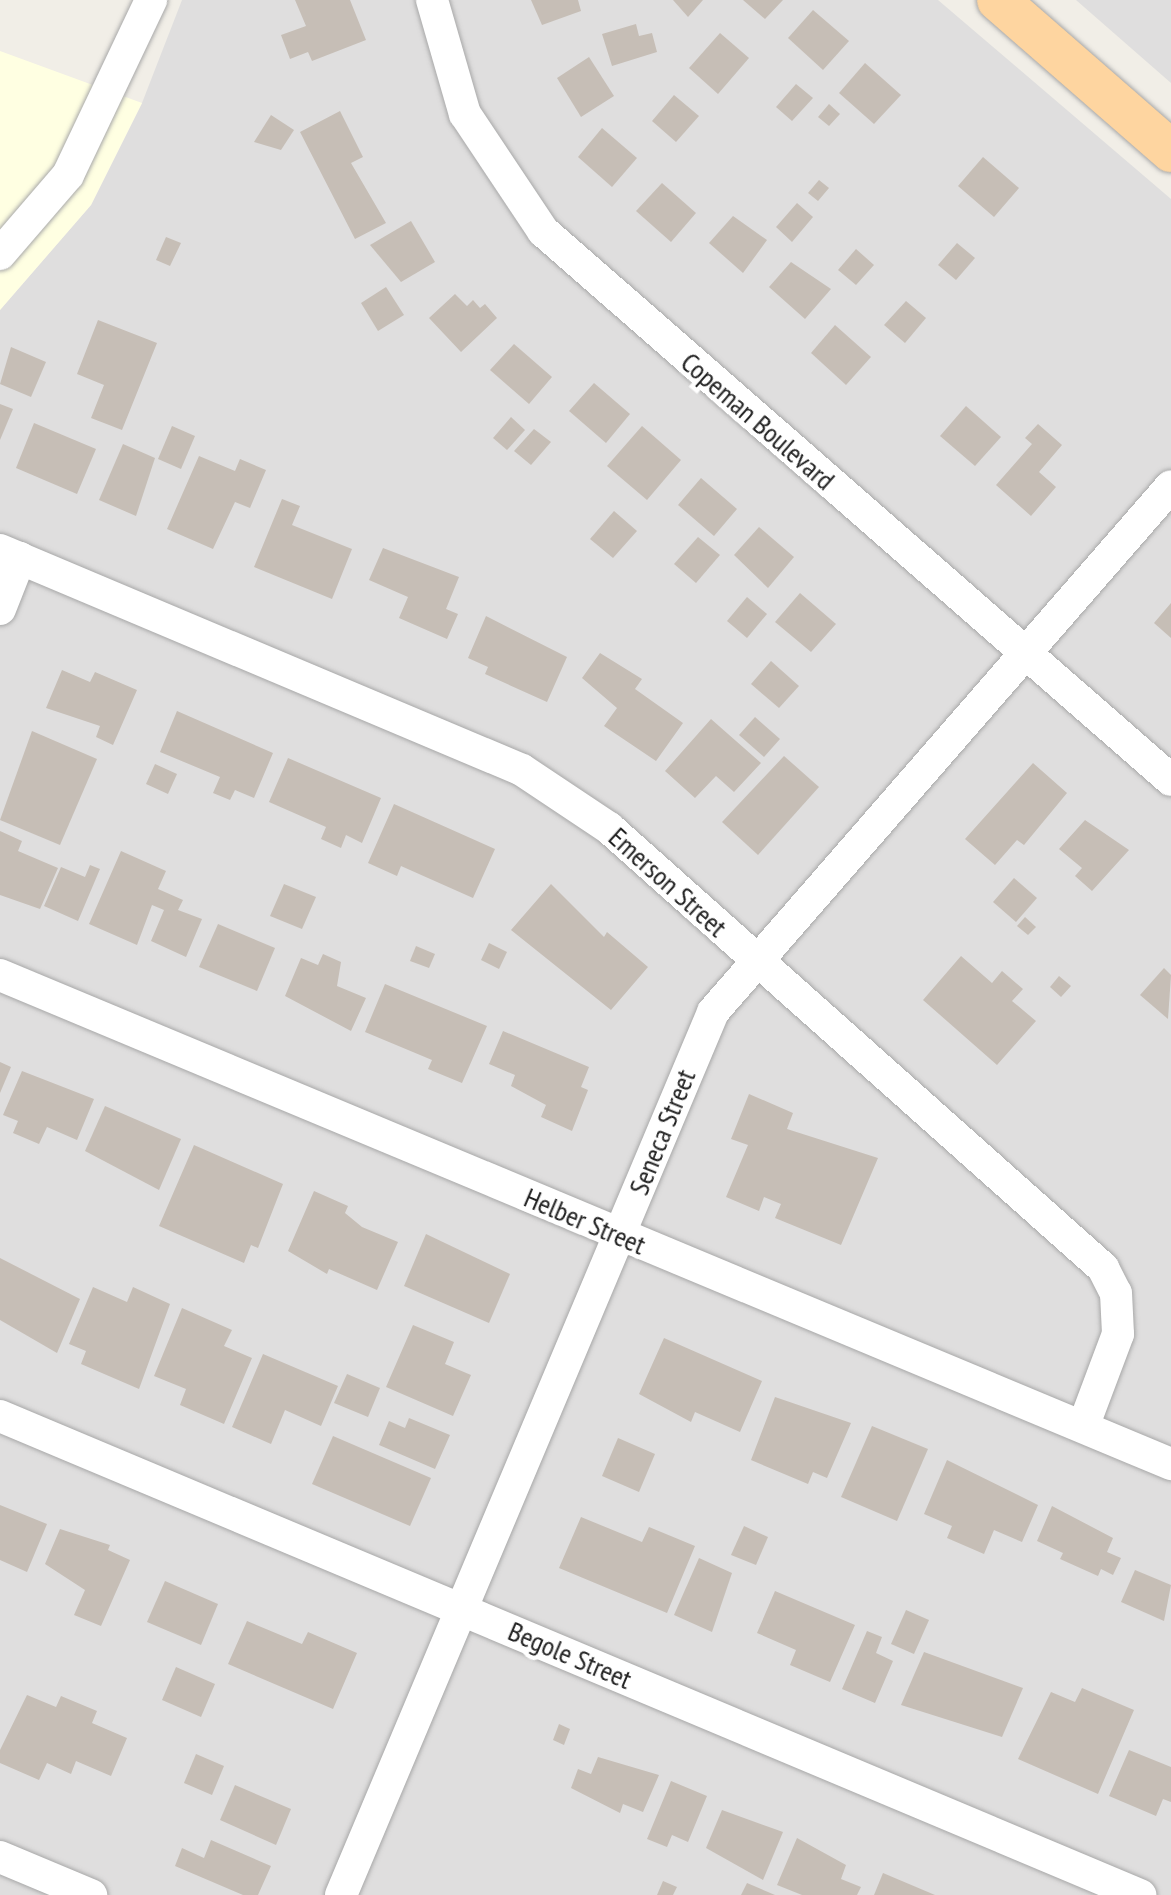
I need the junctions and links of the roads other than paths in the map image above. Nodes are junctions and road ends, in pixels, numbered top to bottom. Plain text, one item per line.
1 (151, 0) edge
2 (432, 0) edge
3 (998, 0) edge
4 (1171, 151) edge
5 (0, 254) edge
6 (1171, 486) edge
7 (10, 554) edge
8 (0, 609) edge
9 (1026, 653) junction
10 (1171, 780) edge
11 (755, 960) junction
12 (0, 975) edge
13 (620, 1235) junction
14 (0, 1416) edge
15 (1083, 1427) junction
16 (1171, 1464) edge
17 (460, 1609) junction
18 (0, 1856) edge
19 (91, 1895) edge
20 (340, 1895) edge
21 (1140, 1895) edge

1 - 5 street
2 - 9 street, Copeman Boulevard
3 - 4 main road
6 - 9 street, Seneca Street
7 - 8 street
7 - 11 street, Emerson Street
9 - 10 street, Copeman Boulevard
9 - 11 street, Seneca Street
11 - 13 street, Seneca Street
11 - 15 street, Emerson Street
12 - 13 street, Helber Street
13 - 15 street, Helber Street
13 - 17 street, Seneca Street
14 - 17 street, Begole Street
15 - 16 street, Helber Street
17 - 20 street, Seneca Street
17 - 21 street, Begole Street
18 - 19 street

